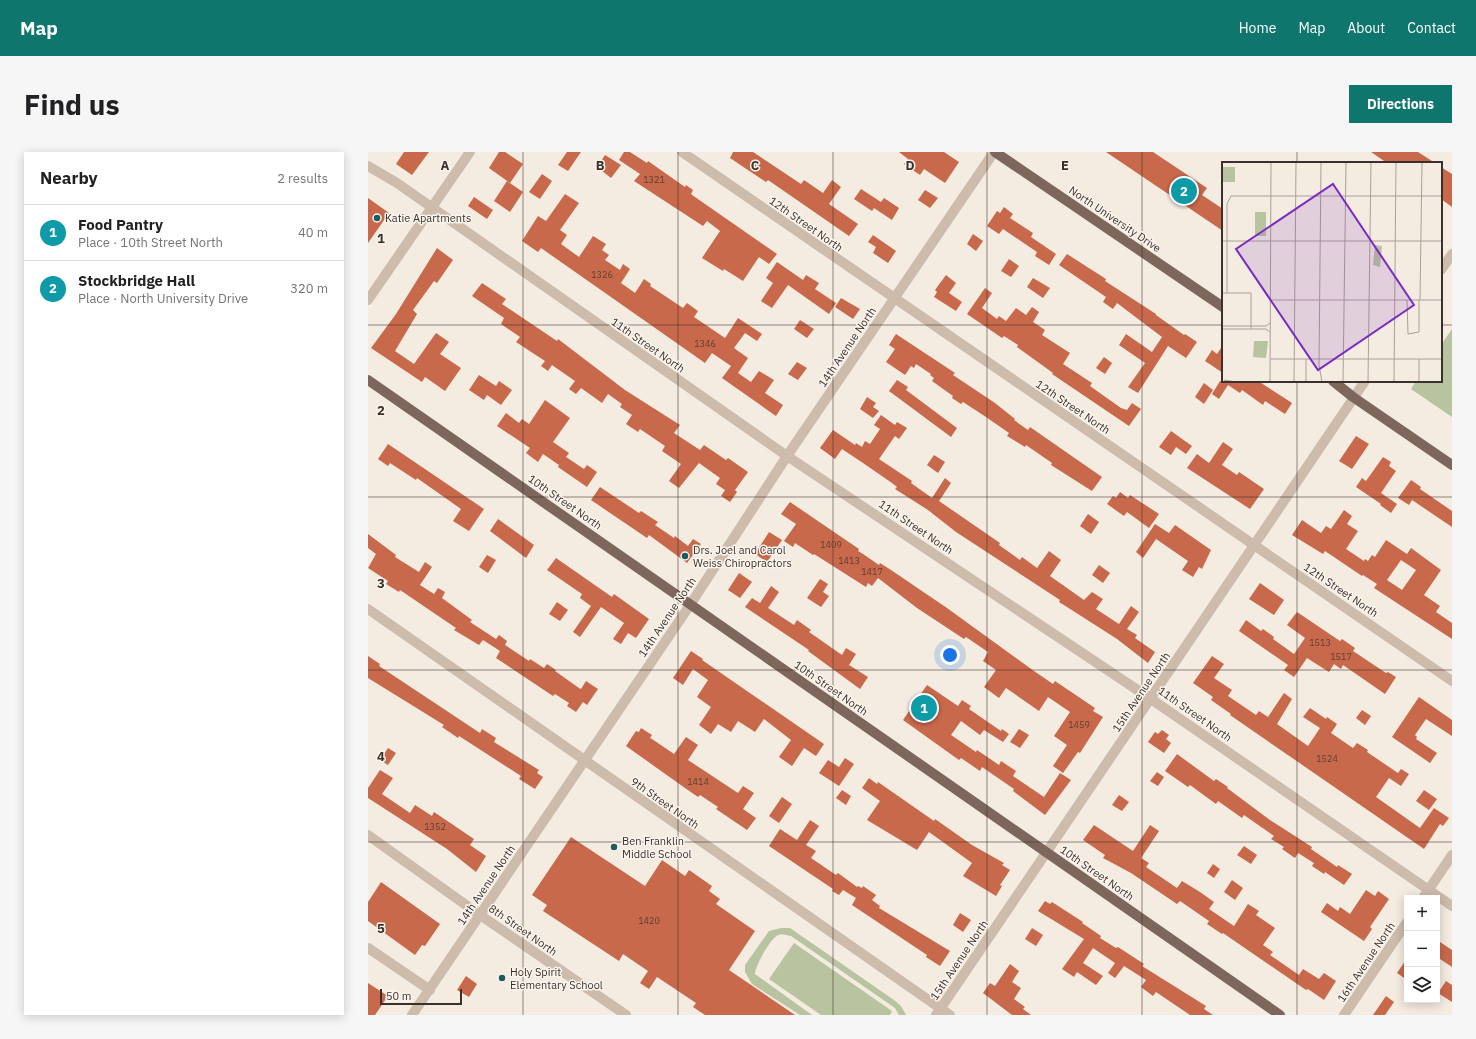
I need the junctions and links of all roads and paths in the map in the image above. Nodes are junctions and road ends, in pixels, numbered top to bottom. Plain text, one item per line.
1 (470, 152) edge
2 (682, 152) edge
3 (994, 152) edge
4 (368, 166) edge
5 (431, 209) junction
6 (1452, 254) edge
7 (1442, 269) edge
8 (894, 299) junction
9 (368, 300) edge
10 (1222, 305) edge
11 (368, 380) edge
12 (1334, 382) edge
13 (1364, 382) edge
14 (1353, 397) junction
15 (788, 456) junction
16 (1452, 464) edge
17 (1253, 545) junction
18 (690, 605) junction
19 (368, 609) edge
20 (1452, 681) edge
21 (1151, 699) junction
22 (584, 761) junction
23 (368, 835) edge
24 (1046, 853) junction
25 (1452, 855) edge
26 (1426, 894) edge
27 (1452, 906) edge
28 (480, 915) junction
29 (1404, 926) edge
30 (368, 948) edge
31 (430, 990) junction
32 (938, 1012) edge
33 (412, 1015) edge
34 (626, 1015) edge
35 (950, 1015) edge
36 (1280, 1015) edge
37 (1344, 1015) edge

1 - 5 street
2 - 8 street, 12th Street North
3 - 8 street, 14th Avenue North
3 - 10 main road, North University Drive
4 - 5 street, 11th Street North
5 - 9 street
5 - 15 street, 11th Street North
6 - 7 street
8 - 15 street, 14th Avenue North
8 - 17 street, 12th Street North
11 - 18 main road, 10th Street North
12 - 14 main road
13 - 14 street, 15th Avenue North
14 - 16 main road
14 - 17 street, 15th Avenue North
15 - 18 street, 14th Avenue North
15 - 21 street, 11th Street North
17 - 20 street, 12th Street North
17 - 21 street, 15th Avenue North
18 - 22 street, 14th Avenue North
18 - 24 main road, 10th Street North
19 - 22 street, 9th Street North
21 - 24 street, 15th Avenue North
21 - 26 street, 11th Street North
22 - 28 street, 14th Avenue North
22 - 32 street, 9th Street North
23 - 28 street, 8th Street North
24 - 32 street, 15th Avenue North
24 - 36 main road, 10th Street North
25 - 26 street
26 - 27 street, 11th Street North
28 - 31 street, 14th Avenue North
28 - 34 street, 8th Street North
29 - 37 street, 16th Avenue North
30 - 31 street
31 - 33 street, 14th Avenue North
32 - 35 street, 9th Street North

